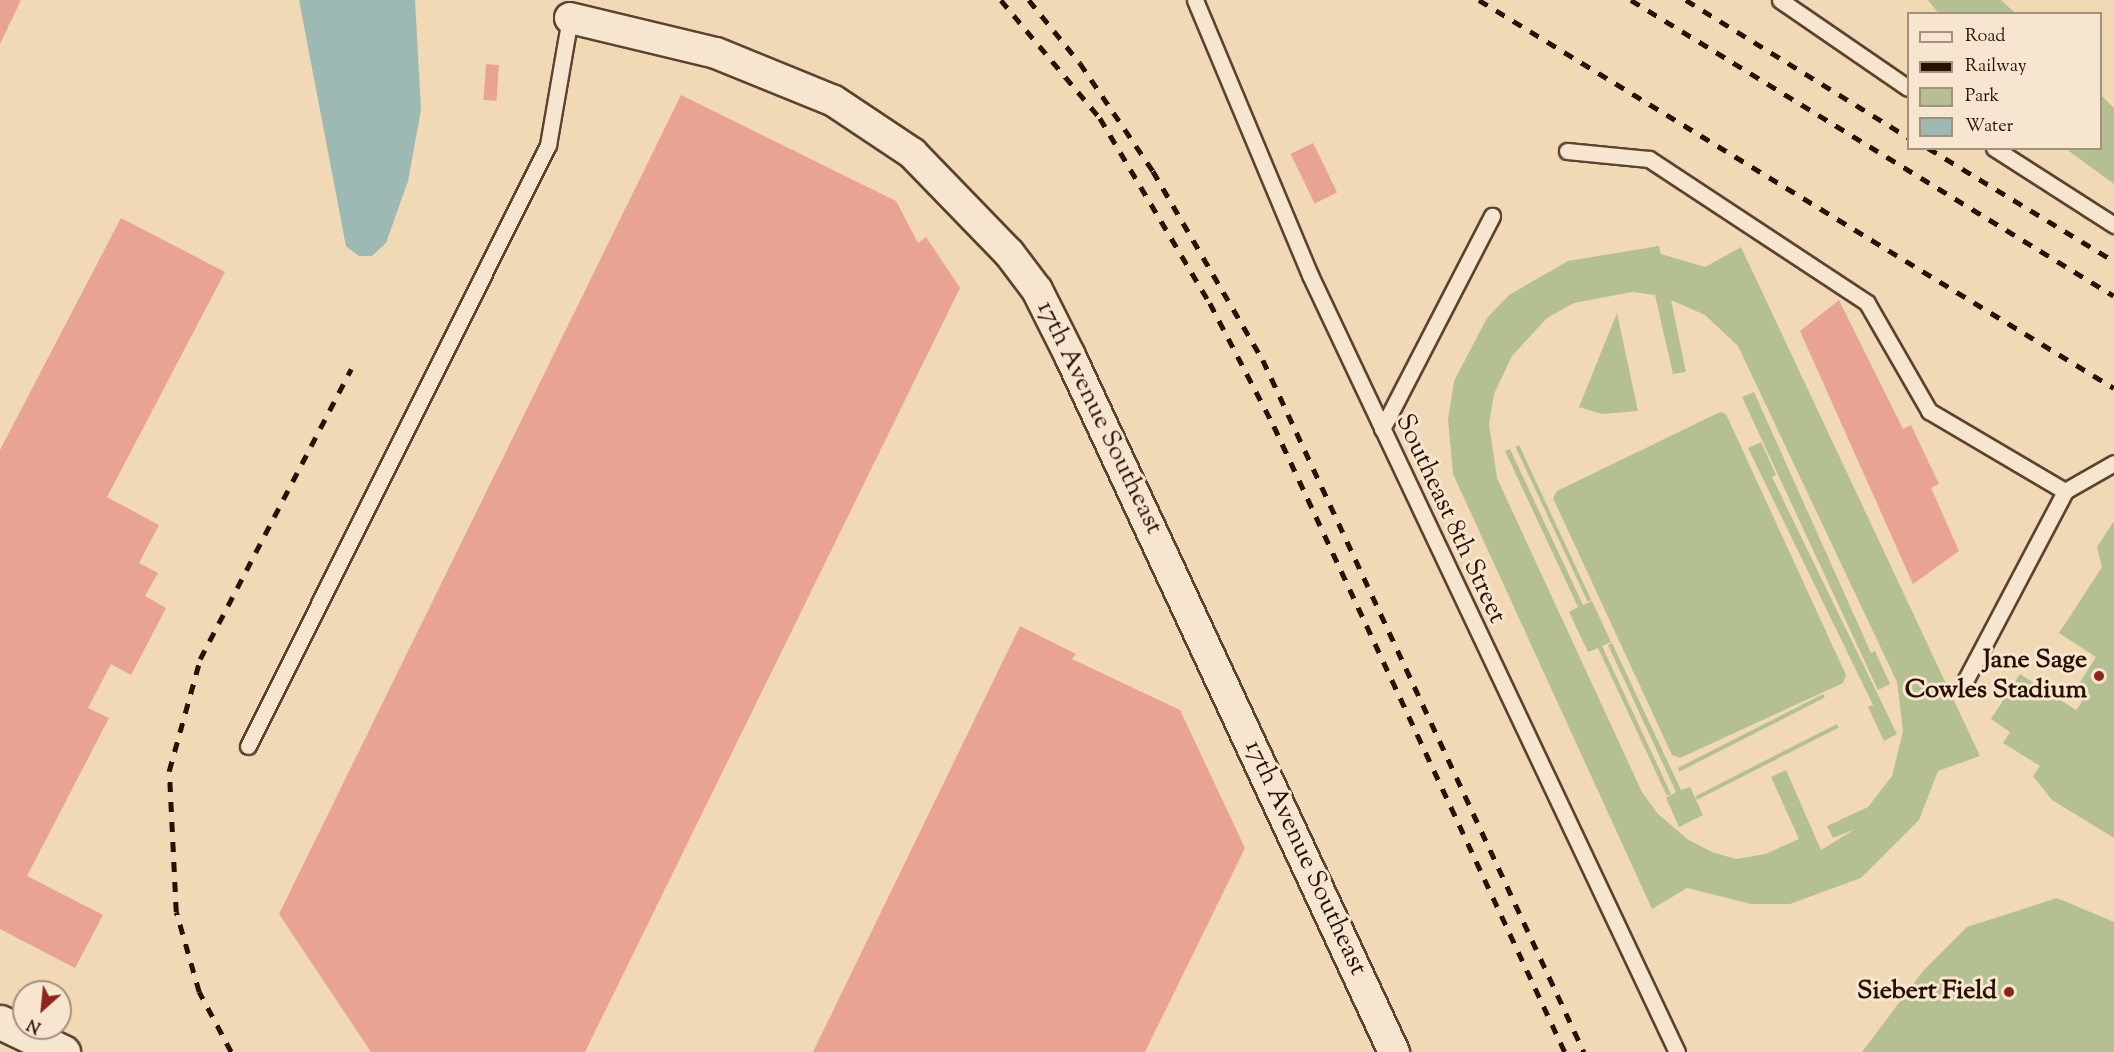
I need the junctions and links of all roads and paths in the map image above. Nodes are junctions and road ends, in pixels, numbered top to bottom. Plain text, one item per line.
1 (1195, 0) edge
2 (1780, 0) edge
3 (570, 18) joint
4 (1907, 87) edge
5 (1997, 150) edge
6 (1567, 151) dead end
7 (1492, 216) dead end
8 (2114, 225) edge
9 (1382, 429) junction
10 (2114, 463) edge
11 (2065, 491) junction
12 (1965, 681) dead end
13 (248, 746) dead end
14 (0, 1022) edge
15 (63, 1052) edge
16 (1394, 1052) edge
17 (1677, 1052) edge

1 - 9 lane, Southeast 8th Street
2 - 4 lane
3 - 13 lane
3 - 16 street, 17th Avenue Southeast
5 - 8 lane
6 - 11 lane
7 - 9 lane
9 - 17 lane, Southeast 8th Street
10 - 11 lane
11 - 12 lane
14 - 15 street

